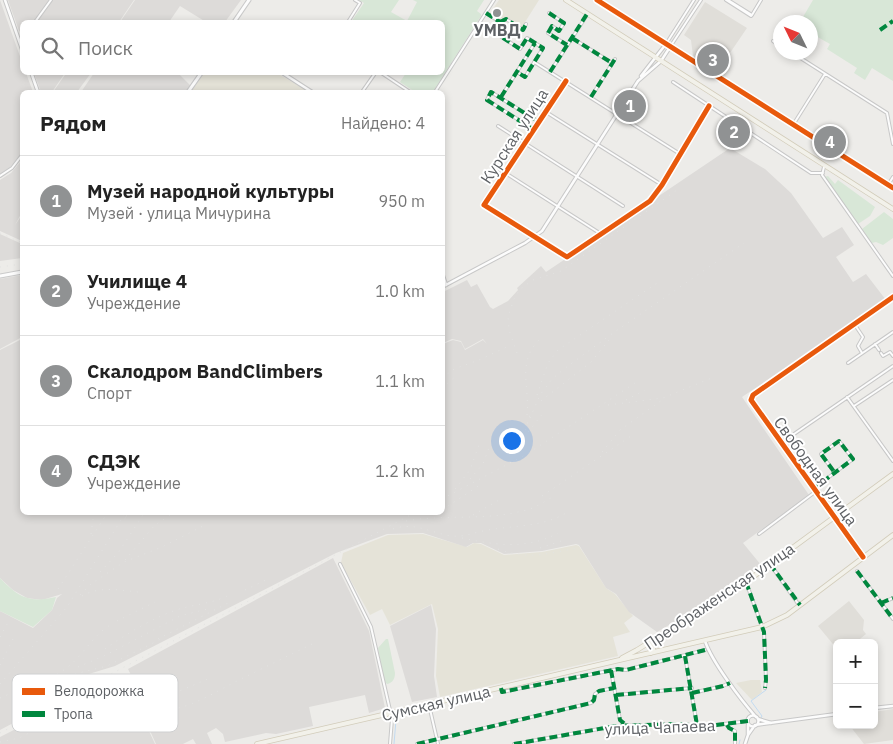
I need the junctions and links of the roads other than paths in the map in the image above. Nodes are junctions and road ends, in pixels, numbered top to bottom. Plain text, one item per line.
1 (5, 0) edge
2 (51, 0) edge
3 (249, 0) edge
4 (355, 0) edge
5 (494, 0) edge
6 (566, 0) edge
7 (596, 0) edge
8 (694, 0) edge
9 (701, 0) edge
10 (727, 0) edge
11 (761, 0) edge
12 (486, 13) junction
13 (549, 13) dead end
14 (587, 14) junction
15 (36, 20) edge
16 (235, 20) edge
17 (349, 20) edge
18 (500, 22) junction
19 (526, 24) dead end
20 (559, 31) junction
21 (20, 36) edge
22 (555, 38) junction
23 (572, 38) junction
24 (535, 43) junction
25 (666, 44) junction
26 (567, 45) junction
27 (670, 47) junction
28 (656, 57) junction
29 (615, 59) dead end
30 (803, 60) edge
31 (661, 61) junction
32 (534, 62) junction
33 (612, 63) junction
34 (517, 72) junction
35 (550, 72) junction
36 (825, 74) junction
37 (32, 75) edge
38 (200, 75) edge
39 (286, 75) edge
40 (376, 75) edge
41 (383, 75) edge
42 (566, 81) junction
43 (638, 81) junction
44 (673, 82) dead end
45 (37, 90) edge
46 (189, 90) edge
47 (309, 90) edge
48 (364, 90) edge
49 (407, 90) edge
50 (436, 90) edge
51 (500, 97) junction
52 (591, 97) junction
53 (710, 106) junction
54 (546, 112) junction
55 (618, 114) junction
56 (539, 122) junction
57 (793, 125) junction
58 (498, 126) dead end
59 (534, 130) junction
60 (525, 144) junction
61 (893, 144) edge
62 (598, 145) junction
63 (680, 154) junction
64 (20, 158) edge
65 (496, 167) dead end
66 (824, 167) junction
67 (506, 173) junction
68 (822, 173) junction
69 (0, 176) edge
70 (578, 176) junction
71 (893, 177) edge
72 (662, 184) junction
73 (888, 185) junction
74 (893, 188) edge
75 (559, 206) junction
76 (623, 206) dead end
77 (893, 210) edge
78 (601, 234) junction
79 (536, 237) junction
80 (20, 272) edge
81 (0, 276) edge
82 (893, 276) edge
83 (445, 285) edge
84 (893, 297) edge
85 (855, 325) junction
86 (893, 332) edge
87 (875, 344) junction
88 (879, 350) dead end
89 (862, 353) junction
90 (881, 353) dead end
91 (893, 356) edge
92 (848, 363) dead end
93 (893, 366) edge
94 (893, 380) edge
95 (847, 397) junction
96 (854, 406) junction
97 (781, 443) junction
98 (893, 461) edge
99 (835, 473) junction
100 (893, 474) edge
101 (813, 488) junction
102 (816, 492) junction
103 (834, 517) junction
104 (759, 534) dead end
105 (893, 535) edge
106 (863, 558) junction
107 (340, 564) dead end
108 (770, 564) junction
109 (857, 572) dead end
110 (746, 582) junction
111 (893, 598) edge
112 (881, 603) junction
113 (800, 605) junction
114 (893, 619) edge
115 (762, 627) junction
116 (705, 641) junction
117 (647, 644) junction
118 (705, 650) dead end
119 (652, 654) junction
120 (646, 655) junction
121 (685, 656) junction
122 (616, 661) junction
123 (612, 670) junction
124 (564, 674) junction
125 (565, 680) junction
126 (730, 683) junction
127 (500, 688) junction
128 (614, 688) junction
129 (692, 688) junction
130 (765, 688) dead end
131 (692, 693) junction
132 (616, 695) junction
133 (429, 705) junction
134 (747, 706) junction
135 (893, 706) edge
136 (878, 708) edge
137 (391, 714) junction
138 (833, 715) edge
139 (757, 718) junction
140 (620, 720) junction
141 (748, 721) junction
142 (773, 723) junction
143 (727, 724) junction
144 (697, 725) junction
145 (616, 726) junction
146 (626, 726) junction
147 (756, 726) junction
148 (748, 735) junction
149 (437, 738) junction
150 (272, 742) edge
151 (257, 744) edge
152 (390, 744) edge
153 (417, 744) edge
154 (438, 744) edge
155 (514, 744) edge
156 (735, 744) edge
157 (745, 744) edge

1 - 21 street
2 - 15 street
3 - 16 main road
4 - 17 street
5 - 12 street
6 - 14 main road
7 - 25 street
8 - 25 street
9 - 27 street
10 - 11 street
12 - 18 street
12 - 50 street
13 - 20 street
14 - 23 street
14 - 28 main road
18 - 19 street
18 - 24 street
20 - 22 street
20 - 22 street
22 - 26 street
23 - 26 street
23 - 33 street
24 - 32 street
24 - 34 street
25 - 27 street
25 - 28 street
26 - 35 street
27 - 31 street
27 - 57 street
28 - 31 main road
28 - 43 street
29 - 33 street
30 - 36 street
31 - 43 street
31 - 66 main road
32 - 34 street
32 - 35 street
33 - 52 street
34 - 51 street
35 - 42 street
36 - 57 street
36 - 61 street
37 - 45 street
38 - 46 main road
39 - 47 street
40 - 48 street
41 - 49 street
42 - 52 street
42 - 54 street, Курская улица
43 - 55 street
44 - 53 street
51 - 56 street
51 - 59 street
52 - 55 street
53 - 63 street
53 - 68 street
54 - 56 street, Курская улица
54 - 62 street
55 - 62 street
55 - 63 street
56 - 59 street, Курская улица
57 - 73 street
58 - 60 street
59 - 60 street, Курская улица
60 - 67 street, Курская улица
60 - 70 street
62 - 70 street
62 - 72 street
63 - 72 street
64 - 69 street
65 - 67 street
66 - 68 street
66 - 77 main road
67 - 75 street
67 - 79 street, Курская улица
68 - 82 street
70 - 75 street
70 - 76 street
71 - 73 street
72 - 78 street
73 - 74 street
75 - 78 street
75 - 79 street
78 - 79 street
79 - 83 street
80 - 81 main road
84 - 85 street
85 - 89 street
85 - 97 street, Свободная улица
86 - 87 street
87 - 88 street
87 - 89 street
89 - 92 street
90 - 91 street
93 - 95 street
94 - 96 street
95 - 96 street
95 - 97 street
96 - 98 street
97 - 101 street, Свободная улица
99 - 99 street
99 - 101 street
100 - 103 main road, Преображенская улица
101 - 102 street, Свободная улица
102 - 103 street, Свободная улица
102 - 104 street, Свободная улица
103 - 106 street, Свободная улица
103 - 108 main road, Преображенская улица
105 - 106 main road
106 - 113 main road
107 - 137 street
108 - 110 main road, Преображенская улица
108 - 113 street
109 - 112 street
110 - 115 street
110 - 117 main road, Преображенская улица
111 - 112 street
112 - 114 street
113 - 115 main road
115 - 116 main road
115 - 130 street
116 - 119 main road
116 - 126 street
117 - 119 main road
117 - 120 main road
117 - 122 main road, Преображенская улица
118 - 121 street
119 - 120 main road
120 - 122 main road
121 - 123 street
121 - 129 street
122 - 124 main road, Сумская улица
123 - 125 street
123 - 128 street
124 - 125 street
124 - 127 main road, Сумская улица
125 - 127 street
126 - 131 street
126 - 134 street
127 - 133 main road, Сумская улица
128 - 132 street
128 - 149 street
129 - 131 street
129 - 132 street
131 - 144 street
132 - 140 street
133 - 137 main road, Сумская улица
133 - 149 street
134 - 139 street
134 - 141 street
135 - 136 street
137 - 150 main road, Сумская улица
137 - 152 street
138 - 142 street
139 - 141 street
139 - 142 street
139 - 147 street
140 - 145 street
140 - 146 street
141 - 143 street, улица Чапаева
141 - 147 street
141 - 148 street
142 - 147 street
143 - 144 street, улица Чапаева
143 - 156 street
144 - 146 street, улица Чапаева
145 - 146 street, улица Чапаева
145 - 155 street, улица Чапаева
147 - 148 street
148 - 157 street
149 - 153 street
149 - 154 street
150 - 151 main road, Сумская улица

